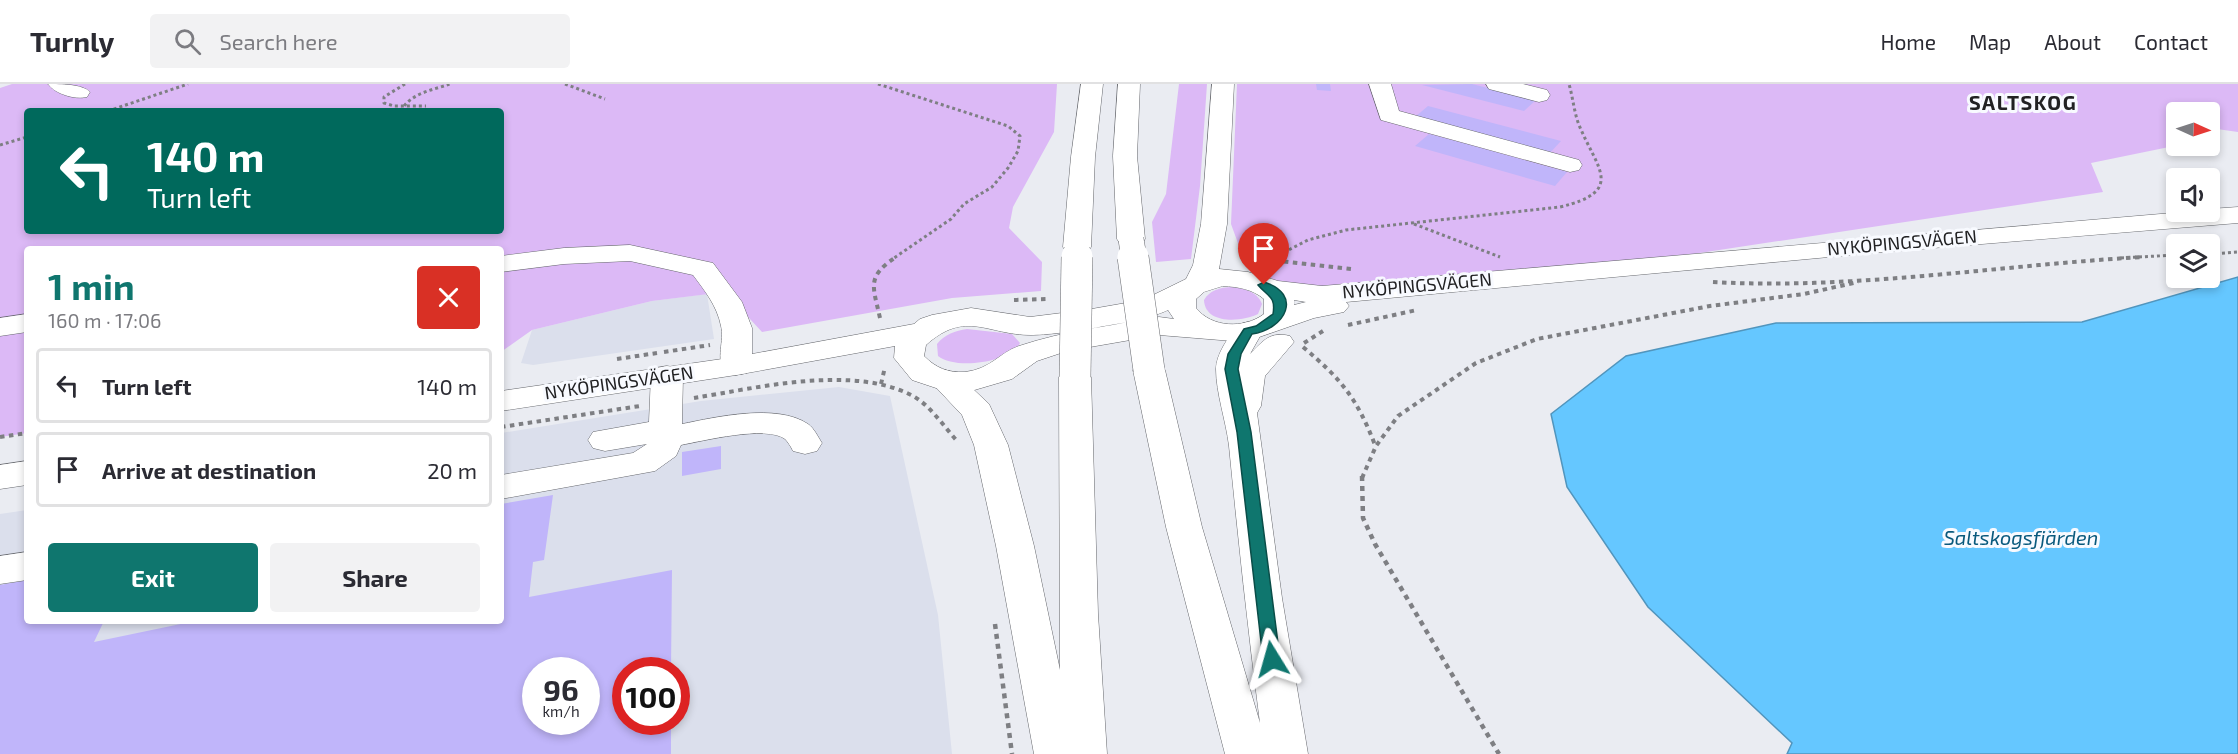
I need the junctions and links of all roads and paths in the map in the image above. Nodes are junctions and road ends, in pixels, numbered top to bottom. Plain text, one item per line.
1 (188, 84) edge
2 (405, 84) edge
3 (450, 84) edge
4 (565, 84) edge
5 (878, 84) edge
6 (1092, 84) edge
7 (1129, 84) edge
8 (1223, 84) edge
9 (1380, 84) edge
10 (1497, 84) edge
11 (1569, 84) edge
12 (1539, 94) dead end
13 (605, 99) dead end
14 (402, 106) junction
15 (426, 106) dead end
16 (117, 108) edge
17 (24, 138) edge
18 (0, 146) edge
19 (1570, 165) dead end
20 (2238, 215) edge
21 (1411, 223) junction
22 (1214, 224) junction
23 (2238, 252) edge
24 (2220, 253) edge
25 (2166, 255) edge
26 (1500, 257) dead end
27 (504, 264) edge
28 (1566, 272) junction
29 (1265, 277) junction
30 (1870, 279) junction
31 (1708, 282) dead end
32 (1194, 285) junction
33 (1430, 300) junction
34 (881, 320) joint
35 (869, 322) dead end
36 (24, 323) edge
37 (1344, 326) dead end
38 (0, 327) edge
39 (1333, 328) dead end
40 (1322, 331) dead end
41 (1216, 332) junction
42 (1275, 335) junction
43 (916, 345) junction
44 (736, 354) junction
45 (616, 359) dead end
46 (667, 375) junction
47 (945, 380) junction
48 (881, 384) dead end
49 (504, 401) edge
50 (24, 433) edge
51 (664, 434) junction
52 (0, 437) edge
53 (605, 440) dead end
54 (805, 443) dead end
55 (960, 444) dead end
56 (1376, 446) junction
57 (24, 473) edge
58 (0, 477) edge
59 (504, 486) edge
60 (24, 566) edge
61 (0, 570) edge
62 (994, 618) dead end
63 (1012, 754) edge
64 (1056, 754) edge
65 (1085, 754) edge
66 (1247, 754) edge
67 (1286, 754) edge
68 (1499, 754) edge

1 - 16 path
2 - 14 path
3 - 14 path
4 - 13 path
5 - 34 path
6 - 65 main road, bridge
7 - 66 main road, bridge
8 - 22 main road
9 - 19 main road
10 - 12 main road
11 - 21 path
14 - 15 path
17 - 18 path
20 - 28 main road, NYKÖPINGSVÄGEN
21 - 26 path
21 - 29 path
22 - 29 main road
22 - 32 main road
23 - 24 path
25 - 30 path
27 - 44 main road
28 - 29 main road, NYKÖPINGSVÄGEN
28 - 33 main road, NYKÖPINGSVÄGEN
29 - 32 main road, NYKÖPINGSVÄGEN
29 - 42 main road
30 - 31 path
30 - 56 path
32 - 41 main road
32 - 43 main road, NYKÖPINGSVÄGEN
33 - 37 path
33 - 42 main road, NYKÖPINGSVÄGEN
34 - 35 path
36 - 38 main road
39 - 40 path
41 - 42 main road
41 - 47 main road
42 - 56 path
42 - 67 main road
43 - 44 main road, NYKÖPINGSVÄGEN
43 - 47 main road
44 - 45 path
44 - 46 main road, NYKÖPINGSVÄGEN
46 - 49 main road, NYKÖPINGSVÄGEN
46 - 51 main road
47 - 64 main road
48 - 55 path
50 - 52 path
51 - 53 main road
51 - 54 main road
51 - 59 main road
56 - 68 path
57 - 58 main road
60 - 61 main road
62 - 63 path

